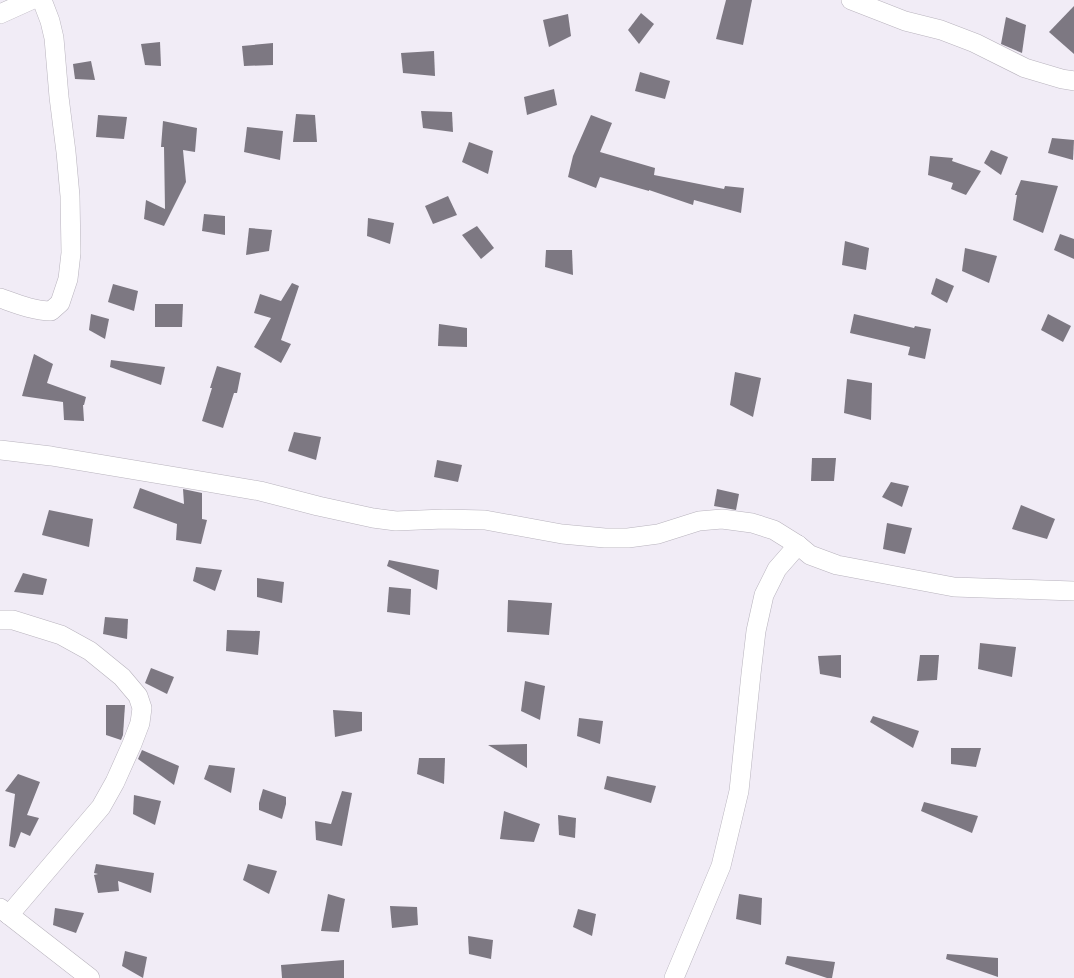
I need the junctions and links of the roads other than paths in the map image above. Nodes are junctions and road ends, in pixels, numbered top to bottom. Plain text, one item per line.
1 (31, 0) edge
2 (42, 0) edge
3 (851, 0) edge
4 (0, 14) edge
5 (1074, 81) edge
6 (0, 298) edge
7 (0, 450) edge
8 (798, 544) junction
9 (1074, 591) edge
10 (0, 620) edge
11 (4, 912) edge
12 (90, 978) edge
13 (674, 978) edge

1 - 4 street
2 - 6 street
3 - 5 street
7 - 8 street
8 - 9 street
8 - 13 street
10 - 11 street
11 - 12 street

